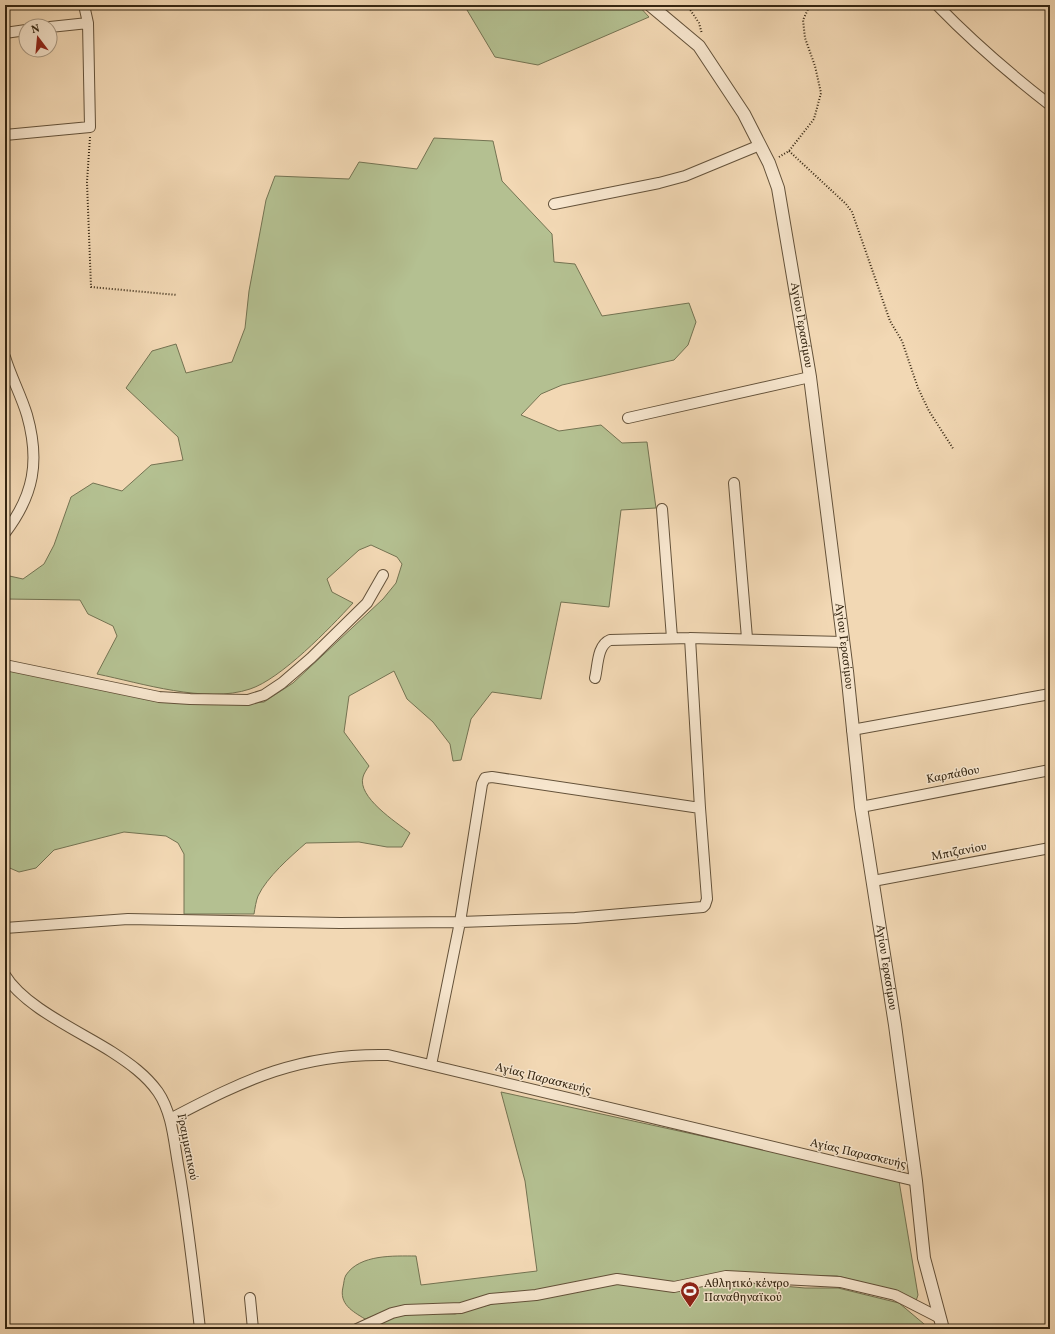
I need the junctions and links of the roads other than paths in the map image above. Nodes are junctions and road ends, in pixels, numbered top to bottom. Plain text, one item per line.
1 (84, 5) edge
2 (650, 5) edge
3 (936, 5) edge
4 (88, 22) junction
5 (58, 26) edge
6 (18, 31) edge
7 (5, 33) edge
8 (1050, 105) edge
9 (5, 135) edge
10 (760, 145) junction
11 (554, 204) dead end
12 (5, 357) edge
13 (810, 378) junction
14 (628, 418) dead end
15 (734, 483) dead end
16 (662, 508) dead end
17 (5, 533) edge
18 (383, 575) dead end
19 (672, 638) junction
20 (690, 638) junction
21 (747, 638) junction
22 (843, 642) junction
23 (5, 665) edge
24 (595, 678) dead end
25 (1050, 694) edge
26 (852, 730) junction
27 (1050, 770) edge
28 (861, 807) junction
29 (700, 808) junction
30 (1050, 848) edge
31 (873, 881) junction
32 (460, 922) junction
33 (5, 928) edge
34 (5, 975) edge
35 (431, 1065) junction
36 (170, 1119) junction
37 (916, 1181) junction
38 (250, 1298) dead end
39 (941, 1324) edge
40 (200, 1329) edge
41 (253, 1329) edge
42 (358, 1329) edge

1 - 4 street
2 - 10 street, Αγίου Γερασίμου
3 - 8 street
4 - 5 street
4 - 9 street
6 - 7 street
10 - 11 street
10 - 13 street, Αγίου Γερασίμου
12 - 17 street
13 - 14 street
13 - 22 street, Αγίου Γερασίμου
15 - 21 street
16 - 19 street
18 - 23 street
19 - 20 street
19 - 24 street
20 - 21 street
20 - 29 street
21 - 22 street
22 - 26 street, Αγίου Γερασίμου
25 - 26 street
26 - 28 street, Αγίου Γερασίμου
27 - 28 street, Καρπάθου
28 - 31 street, Αγίου Γερασίμου
29 - 32 street
29 - 32 street
30 - 31 street, Μπιζανίου
31 - 37 street, Αγίου Γερασίμου
32 - 33 street
32 - 35 street
34 - 36 street, Γραμματικού
35 - 36 street, Αγίας Παρασκευής
35 - 37 street, Αγίας Παρασκευής
36 - 40 street, Γραμματικού
37 - 39 street, Αγίου Γερασίμου
38 - 41 street
39 - 42 street

